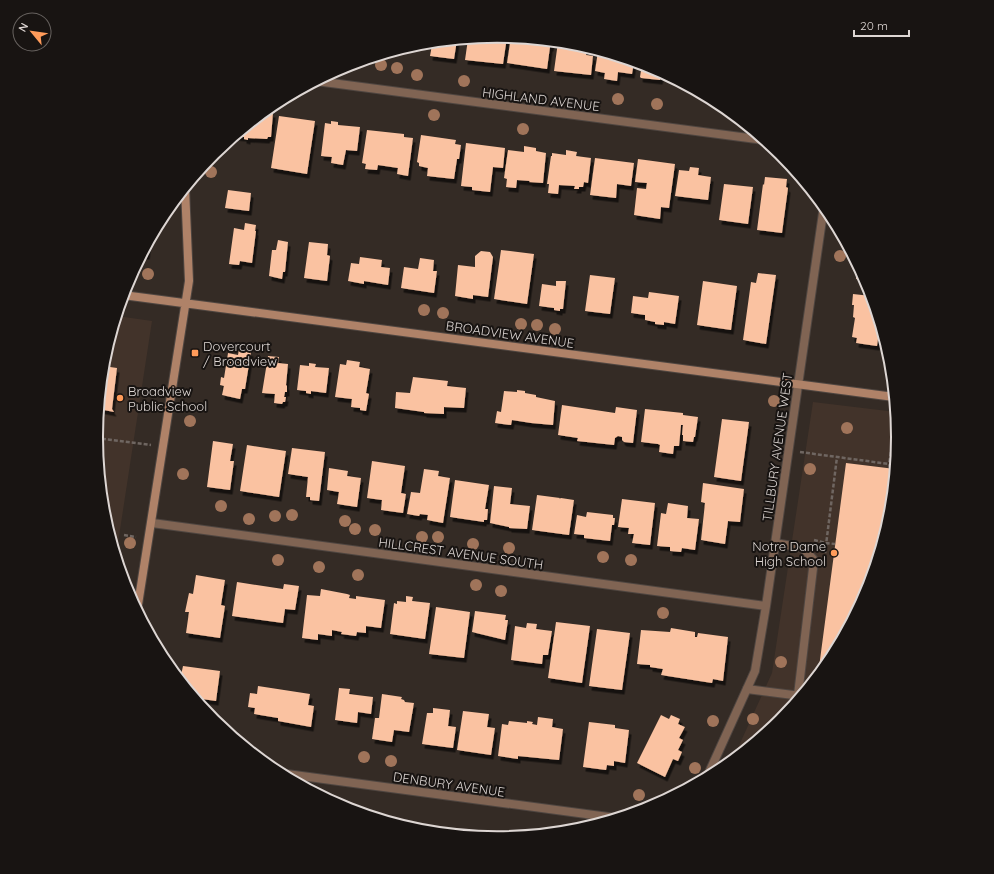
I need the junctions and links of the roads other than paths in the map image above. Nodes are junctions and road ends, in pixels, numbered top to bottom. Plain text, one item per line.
1 (326, 82) edge
2 (754, 139) edge
3 (185, 195) edge
4 (823, 215) edge
5 (129, 296) edge
6 (185, 303) junction
7 (797, 385) junction
8 (889, 396) edge
9 (152, 523) junction
10 (775, 544) junction
11 (139, 600) edge
12 (766, 606) junction
13 (747, 689) junction
14 (800, 689) edge
15 (794, 695) edge
16 (712, 768) edge
17 (295, 775) edge
18 (604, 816) edge

1 - 2 street, HIGHLAND AVENUE
3 - 6 street
4 - 7 street, TILLBURY AVENUE WEST
5 - 6 street, BROADVIEW AVENUE
6 - 7 street, BROADVIEW AVENUE
6 - 9 street
7 - 8 street, BROADVIEW AVENUE
7 - 10 street, TILLBURY AVENUE WEST
9 - 11 street
9 - 12 street, HILLCREST AVENUE SOUTH
10 - 12 street, TILLBURY AVENUE WEST
10 - 14 street
12 - 13 street, TILLBURY AVENUE WEST
13 - 15 street
13 - 16 street, TILLBURY AVENUE WEST
17 - 18 street, DENBURY AVENUE

